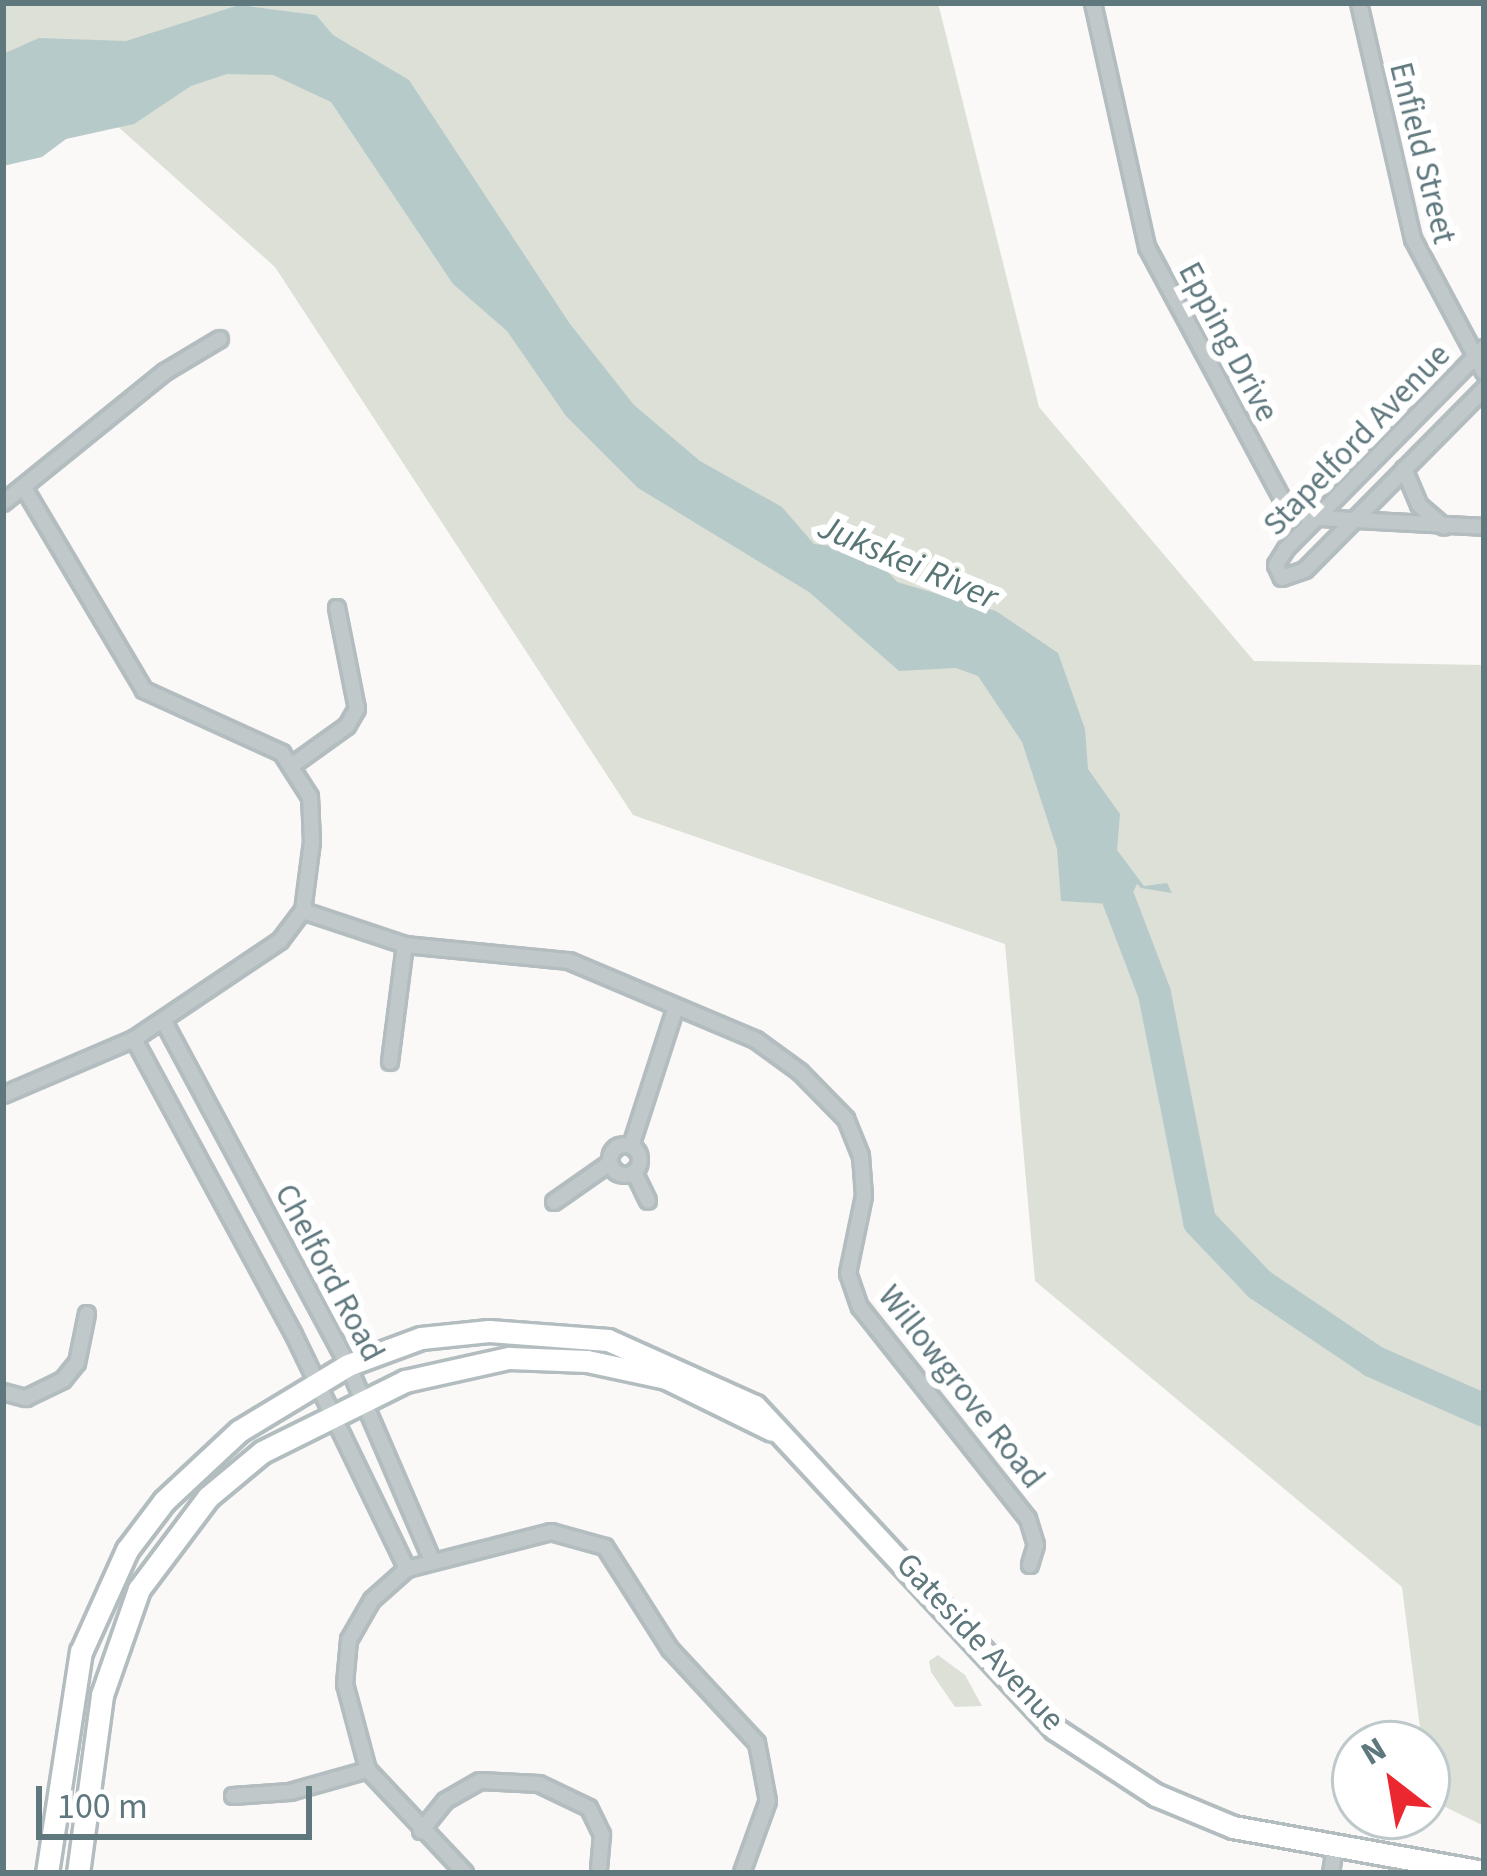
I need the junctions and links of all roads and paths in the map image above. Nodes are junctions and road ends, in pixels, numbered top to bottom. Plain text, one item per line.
1 (1093, 3) edge
2 (1359, 3) edge
3 (220, 339) dead end
4 (1479, 353) edge
5 (1484, 372) edge
6 (1484, 389) edge
7 (1404, 469) junction
8 (24, 488) junction
9 (3, 502) edge
10 (1318, 518) junction
11 (1353, 521) junction
12 (1444, 527) junction
13 (1484, 527) edge
14 (337, 608) dead end
15 (294, 764) junction
16 (304, 911) junction
17 (405, 945) junction
18 (676, 1006) junction
19 (163, 1020) junction
20 (134, 1039) junction
21 (390, 1062) dead end
22 (3, 1095) edge
23 (631, 1146) junction
24 (610, 1163) junction
25 (634, 1172) junction
26 (648, 1201) dead end
27 (554, 1202) dead end
28 (87, 1315) dead end
29 (348, 1365) junction
30 (314, 1383) junction
31 (3, 1392) edge
32 (364, 1398) junction
33 (330, 1414) junction
34 (784, 1434) junction
35 (381, 1446) junction
36 (353, 1459) junction
37 (431, 1558) junction
38 (1030, 1564) dead end
39 (407, 1569) junction
40 (368, 1770) junction
41 (233, 1796) dead end
42 (421, 1831) junction
43 (1336, 1843) junction
44 (599, 1868) dead end
45 (1484, 1872) edge
46 (47, 1873) edge
47 (78, 1873) edge
48 (465, 1873) edge
49 (742, 1873) edge
50 (1331, 1873) edge

1 - 10 street, Epping Drive
2 - 4 street, Enfield Street
3 - 8 street
4 - 5 street, Enfield Street
4 - 10 street, Stapelford Avenue
6 - 7 street, Stapelford Avenue
7 - 11 street, Stapelford Avenue
7 - 12 street
8 - 9 street
8 - 15 street
10 - 11 street
10 - 11 street, Stapelford Avenue
11 - 12 street
12 - 13 street
14 - 15 street
15 - 16 street
16 - 17 street, Willowgrove Road
16 - 19 street
17 - 18 street, Willowgrove Road
17 - 21 street
18 - 23 street
18 - 38 street, Willowgrove Road
19 - 20 street
19 - 29 street, Chelford Road
20 - 22 street
20 - 30 street, Chelford Road
23 - 24 street
23 - 25 street
24 - 25 street
24 - 27 street
25 - 26 street
28 - 31 street
29 - 30 street, Gateside Avenue
29 - 32 street, Chelford Road
29 - 34 street, Gateside Avenue
30 - 33 street, Chelford Road
30 - 46 street, Gateside Avenue
32 - 33 street, Gateside Avenue
32 - 34 street, Gateside Avenue
32 - 35 street, Chelford Road
33 - 36 street, Chelford Road
33 - 47 street, Gateside Avenue
34 - 43 street, Gateside Avenue
35 - 36 street
35 - 37 street, Chelford Road
36 - 39 street, Chelford Road
37 - 39 street
37 - 49 street
39 - 40 street
40 - 41 street
40 - 42 street
42 - 44 street
42 - 48 street
43 - 45 street, Gateside Avenue
43 - 50 street

